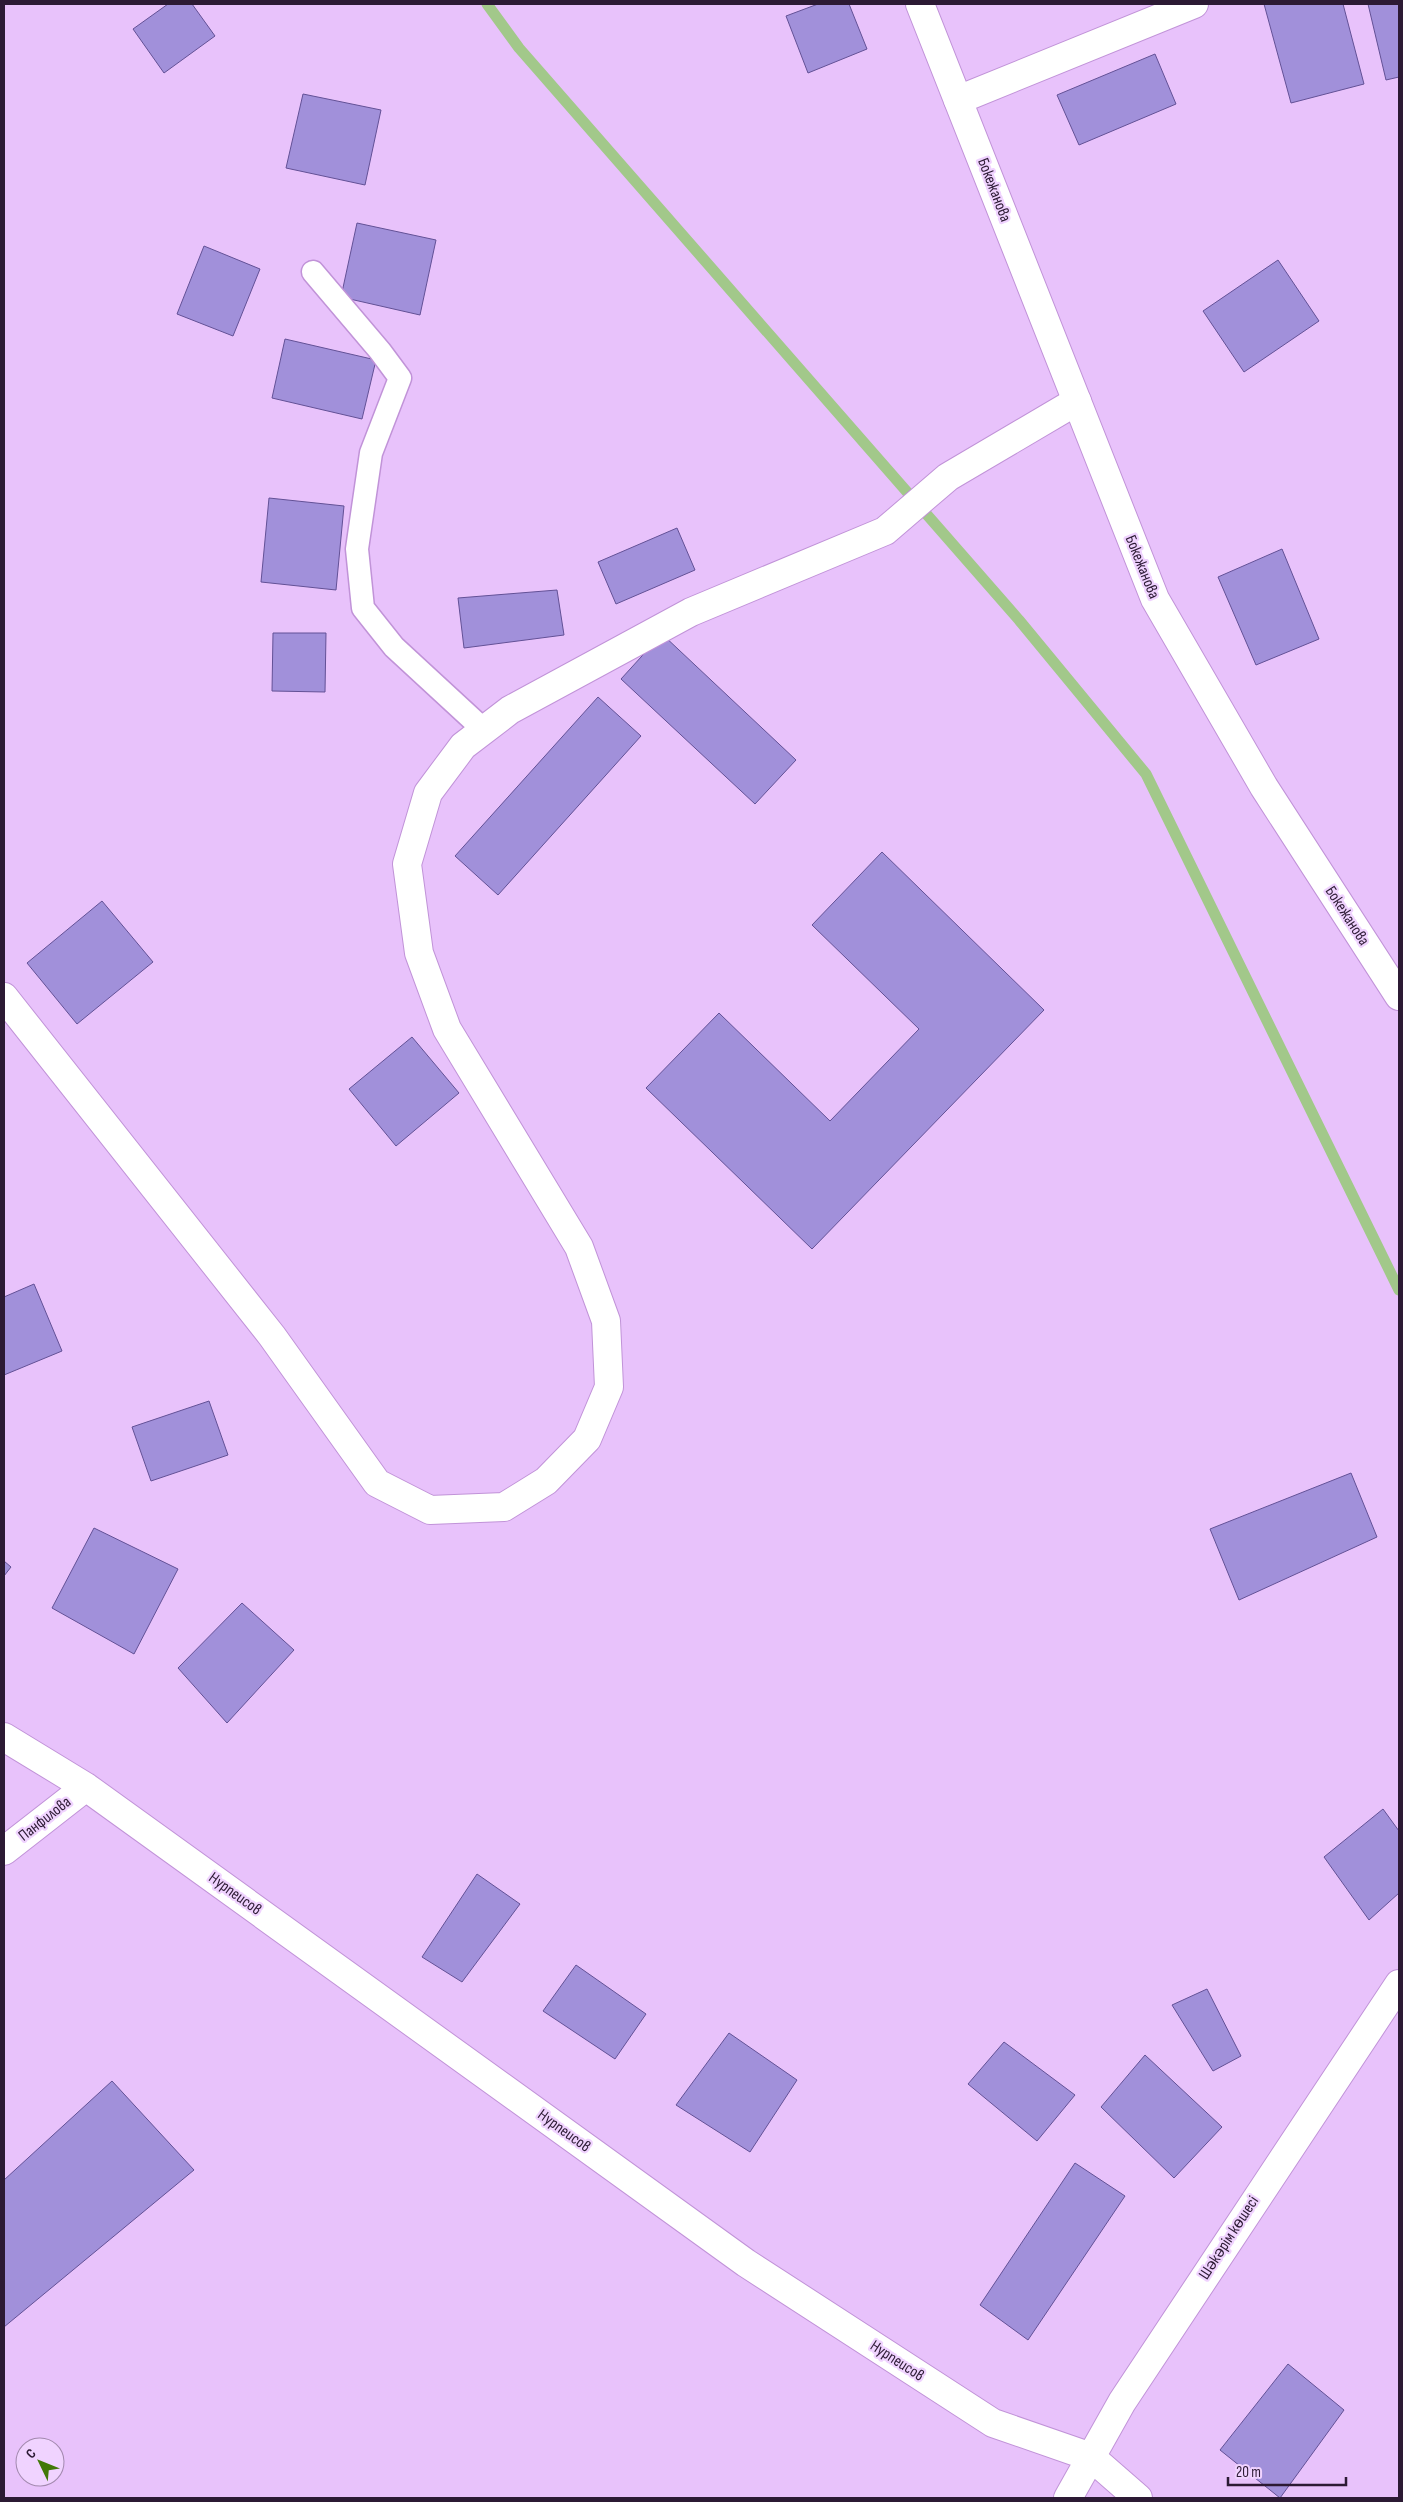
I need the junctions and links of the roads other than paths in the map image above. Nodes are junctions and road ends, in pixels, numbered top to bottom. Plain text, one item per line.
1 (920, 4) edge
2 (1194, 4) edge
3 (958, 100) junction
4 (313, 272) dead end
5 (1077, 401) junction
6 (484, 730) junction
7 (1399, 996) edge
8 (4, 997) edge
9 (4, 1737) edge
10 (86, 1787) junction
11 (4, 1851) edge
12 (1399, 1984) edge
13 (1090, 2457) junction
14 (1068, 2498) edge
15 (1138, 2498) edge

1 - 3 street, Бокежанова
2 - 3 street
3 - 5 street, Бокежанова
4 - 6 lane
5 - 6 street
5 - 7 street, Бокежанова
6 - 8 street
9 - 10 street, Нурпеисов
10 - 11 street, Панфилова
10 - 13 street, Нурпеисов
12 - 13 street, Шәкәрім көшесі
13 - 14 street, Шәкәрім көшесі
13 - 15 street, Нурпеисов

